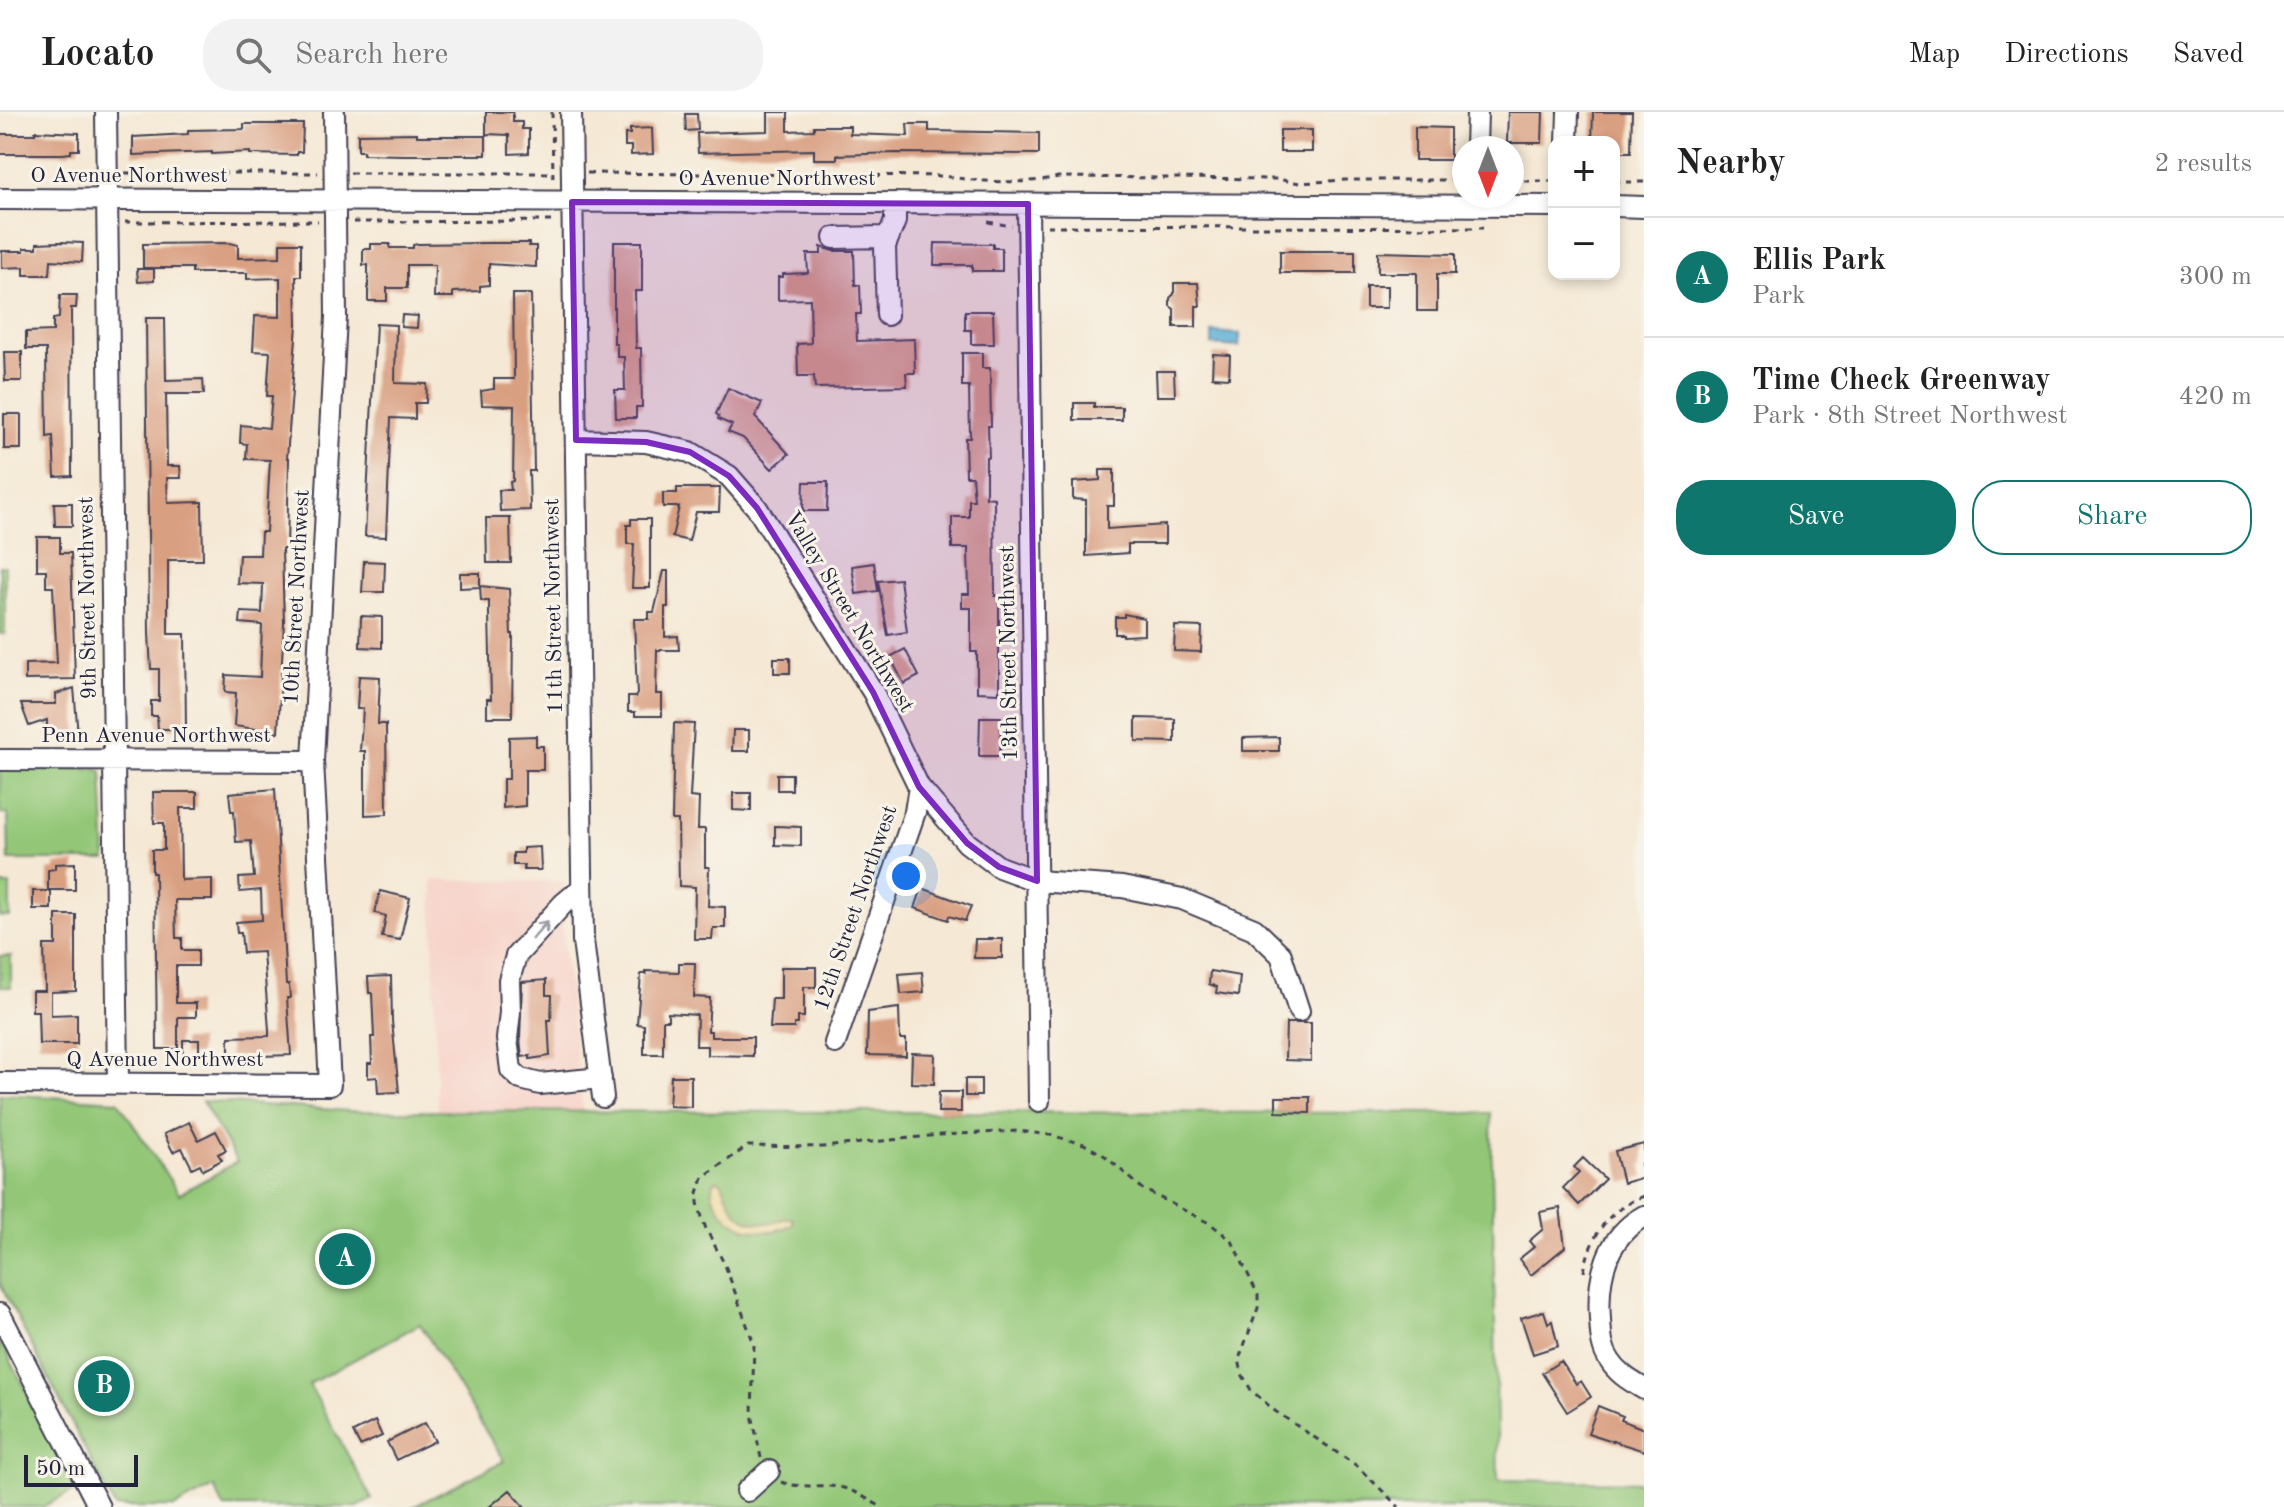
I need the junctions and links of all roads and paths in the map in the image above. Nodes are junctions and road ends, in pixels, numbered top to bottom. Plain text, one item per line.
1 (106, 112) edge
2 (334, 112) edge
3 (552, 112) edge
4 (571, 112) edge
5 (1477, 112) edge
6 (1568, 112) edge
7 (1476, 136) edge
8 (1567, 136) edge
9 (118, 173) dead end
10 (324, 173) dead end
11 (346, 173) dead end
12 (552, 173) junction
13 (561, 173) dead end
14 (583, 173) dead end
15 (596, 173) junction
16 (1452, 180) edge
17 (553, 181) dead end
18 (1524, 181) edge
19 (1548, 181) edge
20 (596, 182) dead end
21 (1620, 182) edge
22 (1644, 182) edge
23 (0, 199) edge
24 (107, 200) junction
25 (335, 201) junction
26 (1452, 201) edge
27 (572, 202) junction
28 (895, 203) junction
29 (1028, 204) junction
30 (1524, 204) edge
31 (1548, 206) edge
32 (1620, 206) edge
33 (1644, 207) edge
34 (325, 221) dead end
35 (561, 221) dead end
36 (117, 222) dead end
37 (346, 222) dead end
38 (1039, 226) dead end
39 (1483, 228) dead end
40 (887, 237) junction
41 (834, 238) dead end
42 (887, 315) dead end
43 (576, 440) junction
44 (0, 760) edge
45 (114, 760) junction
46 (313, 761) junction
47 (919, 787) junction
48 (1037, 881) junction
49 (582, 888) junction
50 (1299, 1011) dead end
51 (835, 1043) dead end
52 (0, 1083) edge
53 (118, 1083) junction
54 (330, 1085) joint
55 (1039, 1101) dead end
56 (1644, 1216) edge
57 (0, 1314) edge
58 (1644, 1389) edge
59 (769, 1471) junction
60 (747, 1491) dead end
61 (99, 1507) edge
62 (882, 1507) edge
63 (1399, 1507) edge

1 - 24 street, 9th Street Northwest
2 - 25 street, 10th Street Northwest
3 - 12 path
4 - 27 street, 11th Street Northwest
5 - 7 street
6 - 8 street
9 - 10 path
11 - 12 path
12 - 13 path
12 - 17 path
14 - 15 path
15 - 16 path
15 - 20 path
18 - 19 path
21 - 22 path
23 - 24 street, O Avenue Northwest
24 - 25 street, O Avenue Northwest
24 - 45 street, 9th Street Northwest
25 - 27 street, O Avenue Northwest
25 - 46 street, 10th Street Northwest
26 - 29 street, O Avenue Northwest
27 - 28 street, O Avenue Northwest
27 - 43 street, 11th Street Northwest
28 - 29 street, O Avenue Northwest
28 - 40 street
29 - 48 street, 13th Street Northwest
30 - 31 street, O Avenue Northwest
32 - 33 street
34 - 36 path
35 - 37 path
38 - 39 path
40 - 41 street
40 - 42 street
43 - 47 street, Valley Street Northwest
43 - 49 street, 11th Street Northwest
44 - 45 street, Penn Avenue Northwest
45 - 46 street, Penn Avenue Northwest
45 - 53 street, 9th Street Northwest
46 - 54 street, 10th Street Northwest
47 - 48 street, Valley Street Northwest
47 - 51 street, 12th Street Northwest
48 - 50 street, Valley Street Northwest
48 - 55 street, 13th Street Northwest
49 -> 49 street, 11th Street Northwest
52 - 53 street, Q Avenue Northwest
53 - 54 street, Q Avenue Northwest
56 - 58 street
57 - 61 street
59 - 60 street
59 - 62 path
59 - 63 path

